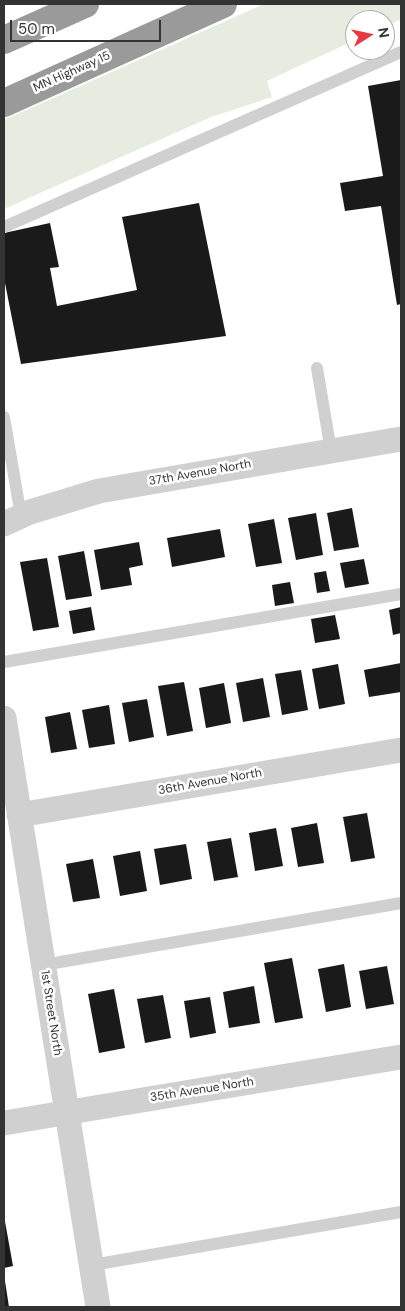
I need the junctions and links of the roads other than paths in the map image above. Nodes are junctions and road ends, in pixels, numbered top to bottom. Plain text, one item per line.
1 (85, 4) edge
2 (223, 4) edge
3 (4, 40) edge
4 (401, 52) edge
5 (4, 103) edge
6 (4, 227) edge
7 (317, 368) dead end
8 (4, 417) edge
9 (401, 440) edge
10 (331, 451) junction
11 (12, 520) edge
12 (401, 594) edge
13 (4, 662) edge
14 (4, 718) edge
15 (401, 750) edge
16 (13, 803) edge
17 (401, 903) edge
18 (43, 964) junction
19 (401, 1057) edge
20 (67, 1112) junction
21 (4, 1123) edge
22 (401, 1212) edge
23 (92, 1264) junction
24 (98, 1307) edge

1 - 3 highway
2 - 5 highway, MN Highway 15
4 - 6 lane
7 - 10 lane
8 - 11 lane
9 - 10 street, 37th Avenue North
10 - 11 street, 37th Avenue North
12 - 13 lane
14 - 16 street, 1st Street North
15 - 16 street, 36th Avenue North
16 - 18 street, 1st Street North
17 - 18 lane
18 - 20 street, 1st Street North
19 - 20 street, 35th Avenue North
20 - 21 street, 35th Avenue North
20 - 23 street, 1st Street North
22 - 23 lane
23 - 24 street, 1st Street North

